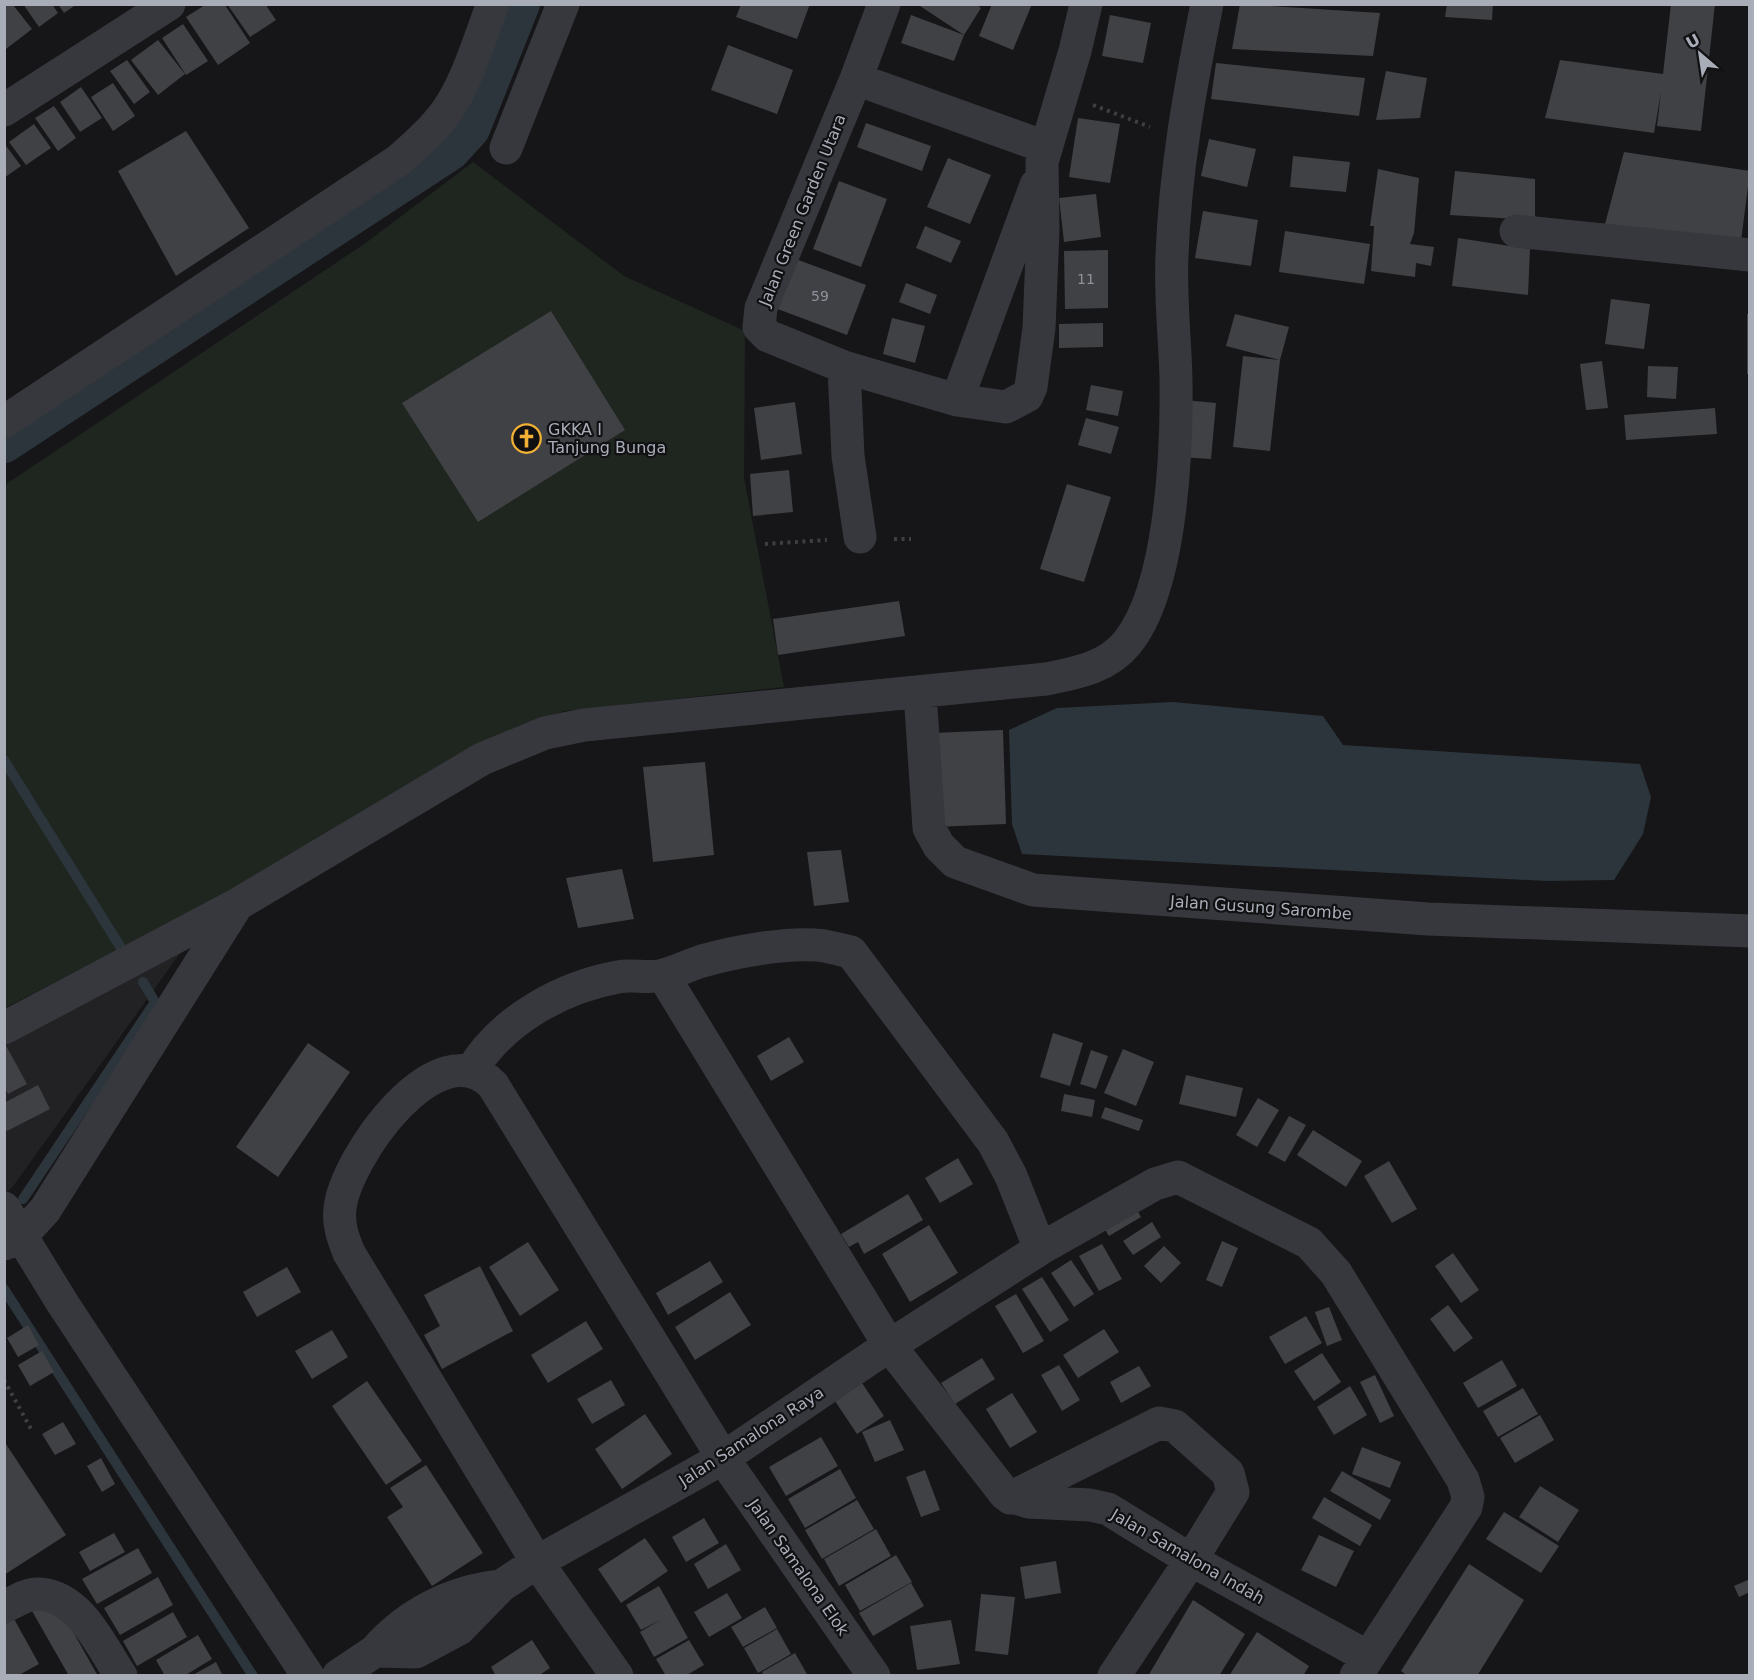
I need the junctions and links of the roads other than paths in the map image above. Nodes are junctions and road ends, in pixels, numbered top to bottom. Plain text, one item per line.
1 (169, 4) edge
2 (493, 4) edge
3 (563, 4) edge
4 (884, 4) edge
5 (1086, 4) edge
6 (1207, 4) edge
7 (856, 80) junction
8 (4, 110) edge
9 (506, 148) dead end
10 (1042, 161) junction
11 (1516, 231) dead end
12 (1749, 255) edge
13 (850, 368) junction
14 (957, 400) junction
15 (4, 422) edge
16 (860, 537) road end
17 (920, 693) junction
18 (238, 904) junction
19 (1749, 931) edge
20 (663, 975) junction
21 (4, 1028) edge
22 (472, 1070) junction
23 (4, 1209) edge
24 (13, 1240) edge
25 (1040, 1249) junction
26 (889, 1346) junction
27 (723, 1458) junction
28 (1010, 1498) junction
29 (1191, 1560) junction
30 (537, 1562) junction
31 (4, 1607) edge
32 (1362, 1666) edge
33 (121, 1676) edge
34 (308, 1676) edge
35 (338, 1676) edge
36 (617, 1676) edge
37 (874, 1676) edge
38 (1114, 1676) edge

1 - 8 street
2 - 15 street
3 - 9 street
4 - 7 street, Jalan Green Garden Utara
5 - 10 street
6 - 17 street
7 - 10 street
7 - 13 street, Jalan Green Garden Utara
10 - 14 street
10 - 14 street
11 - 12 street
13 - 14 street
13 - 16 street
17 - 18 street
17 - 19 street, Jalan Gusung Sarombe
18 - 21 street
18 - 24 street
20 - 22 street
20 - 25 street
20 - 26 street
22 - 27 street, Jalan Samalona Elok
22 - 30 street
23 - 24 street
24 - 34 street
25 - 26 street, Jalan Samalona Raya
25 - 32 street, Jalan Samalona Raya
26 - 27 street, Jalan Samalona Raya
26 - 28 street
27 - 30 street, Jalan Samalona Raya
27 - 37 street, Jalan Samalona Elok
28 - 29 street, Jalan Samalona Indah
28 - 29 street
29 - 32 street, Jalan Samalona Indah
29 - 38 street
30 - 35 street, Jalan Samalona Raya
30 - 36 street
31 - 33 street

